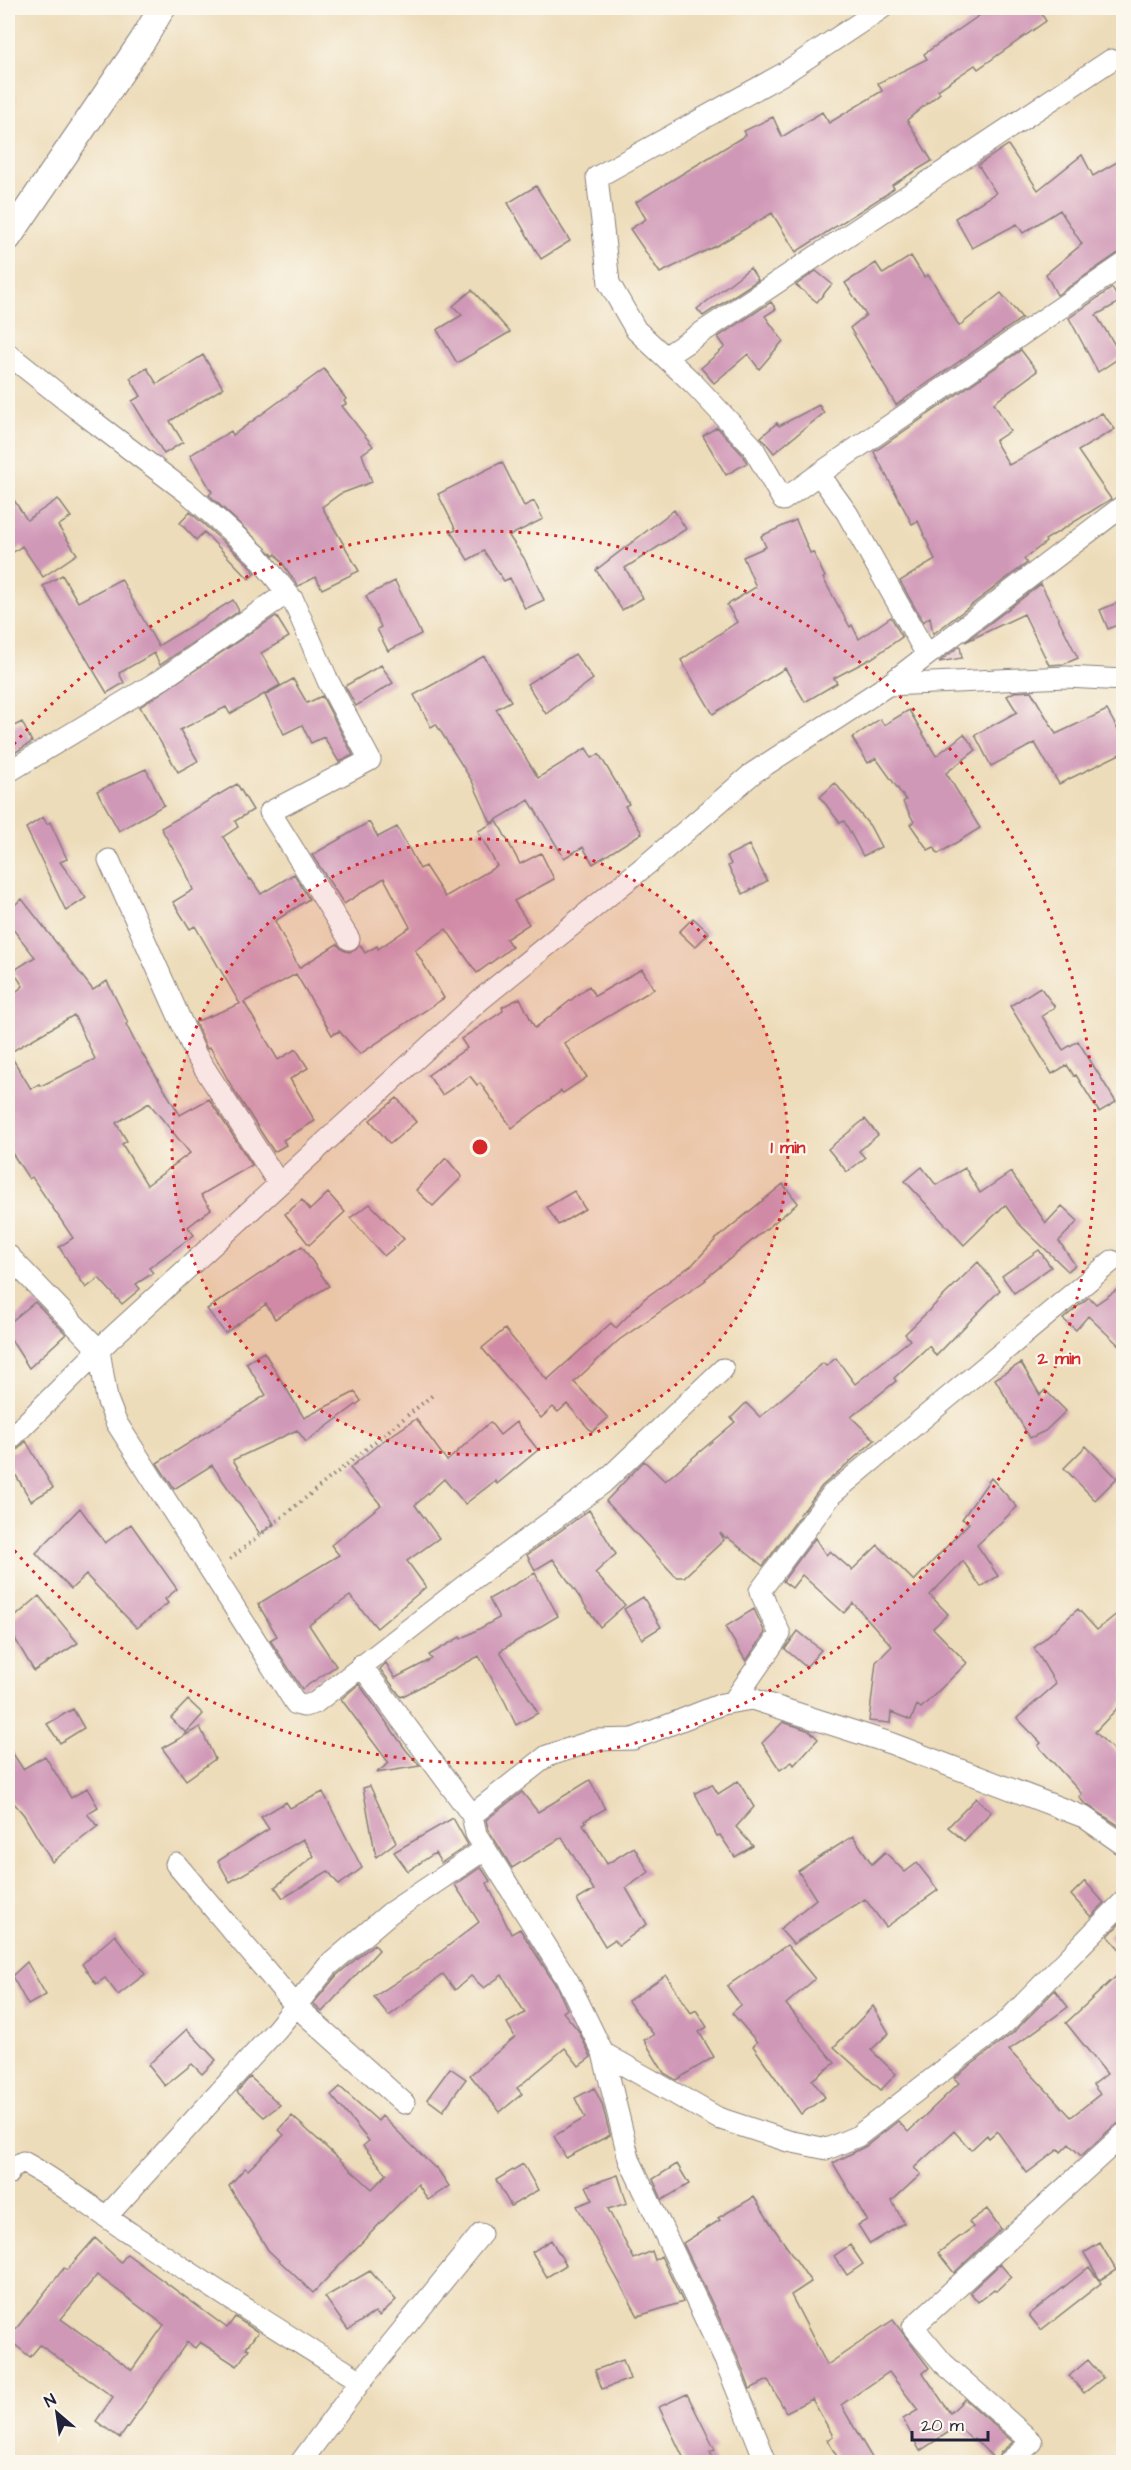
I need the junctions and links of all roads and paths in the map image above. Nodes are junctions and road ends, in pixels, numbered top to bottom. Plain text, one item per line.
1 (162, 8) edge
2 (882, 8) edge
3 (1111, 60) dead end
4 (8, 238) edge
5 (1124, 264) edge
6 (8, 354) edge
7 (665, 357) junction
8 (819, 474) junction
9 (1124, 505) edge
10 (287, 593) junction
11 (927, 655) junction
12 (1124, 680) edge
13 (888, 685) junction
14 (8, 772) edge
15 (109, 860) dead end
16 (349, 939) dead end
17 (279, 1184) junction
18 (8, 1255) edge
19 (1112, 1261) dead end
20 (99, 1350) junction
21 (723, 1369) dead end
22 (434, 1394) dead end
23 (8, 1441) edge
24 (213, 1572) junction
25 (361, 1665) junction
26 (733, 1702) junction
27 (472, 1815) junction
28 (1124, 1845) edge
29 (485, 1849) junction
30 (176, 1864) dead end
31 (1124, 1901) edge
32 (296, 2006) junction
33 (603, 2054) junction
34 (404, 2103) dead end
35 (1124, 2134) edge
36 (8, 2174) edge
37 (106, 2217) junction
38 (481, 2234) dead end
39 (361, 2381) junction
40 (302, 2463) edge
41 (766, 2463) edge
42 (1009, 2463) edge

1 - 4 street
2 - 7 street
3 - 7 street
5 - 8 street
6 - 10 street
7 - 8 street
8 - 11 street
9 - 11 street
10 - 14 street
10 - 16 street
11 - 13 street
12 - 13 street
13 - 17 street
15 - 17 street
17 - 20 street
18 - 20 street
19 - 26 street
20 - 23 street
20 - 24 street
21 - 25 street
22 - 24 path
24 - 25 street
25 - 27 street
26 - 27 street
26 - 28 street
27 - 29 street
29 - 32 street
29 - 33 street
30 - 32 street
31 - 33 street
32 - 34 street
32 - 37 street
33 - 41 street
35 - 42 street
36 - 37 street
37 - 39 street
38 - 39 street
39 - 40 street

